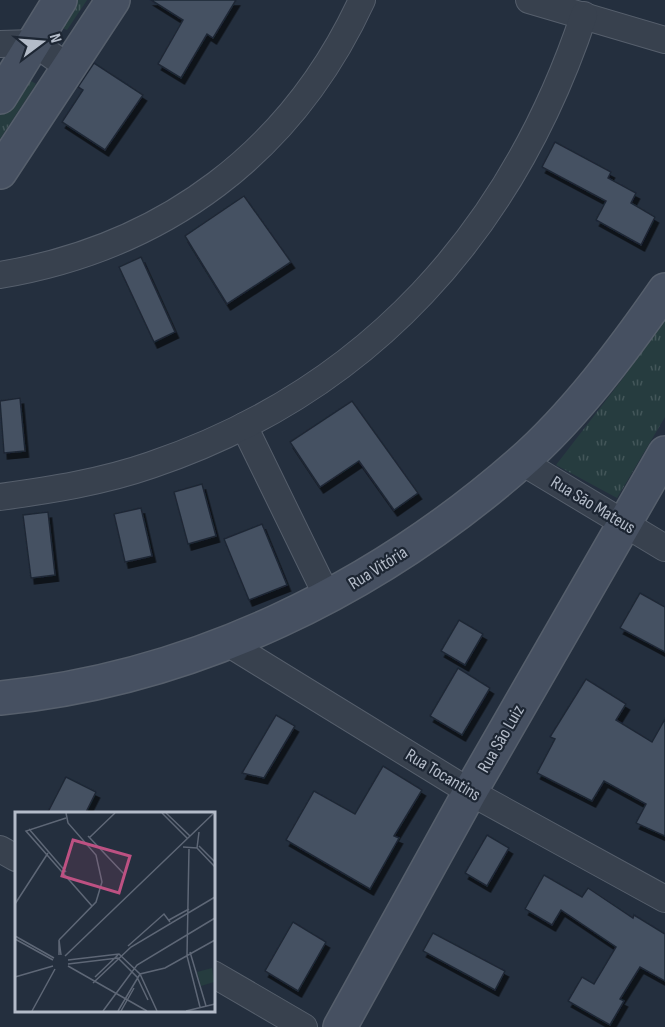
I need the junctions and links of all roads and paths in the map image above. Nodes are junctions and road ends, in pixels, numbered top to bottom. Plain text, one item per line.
1 (60, 0) edge
2 (114, 0) edge
3 (362, 0) edge
4 (528, 0) edge
5 (584, 15) junction
6 (665, 40) edge
7 (34, 43) junction
8 (0, 44) edge
9 (68, 67) junction
10 (0, 97) edge
11 (0, 172) edge
12 (0, 275) edge
13 (665, 290) edge
14 (244, 426) junction
15 (665, 453) edge
16 (522, 462) junction
17 (0, 497) edge
18 (626, 525) junction
19 (665, 548) edge
20 (328, 598) junction
21 (226, 642) junction
22 (0, 698) edge
23 (470, 792) junction
24 (0, 849) edge
25 (15, 857) edge
26 (665, 899) edge
27 (214, 975) edge
28 (304, 1027) edge
29 (340, 1027) edge

1 - 7 street
2 - 9 street
3 - 12 street
4 - 5 street
5 - 6 street
5 - 14 street
7 - 8 street
7 - 9 street
7 - 10 street
9 - 11 street
13 - 16 street, Rua Vitória
14 - 17 street
14 - 20 street
15 - 18 street, Rua São Luiz
16 - 18 street, Rua São Mateus
16 - 20 street, Rua Vitória
18 - 19 street, Rua São Mateus
18 - 23 street, Rua São Luiz
20 - 21 street, Rua Vitória
21 - 22 street, Rua Vitória
21 - 23 street, Rua Tocantins
23 - 26 street, Rua Tocantins
23 - 29 street, Rua São Luiz
24 - 25 street
27 - 28 street

